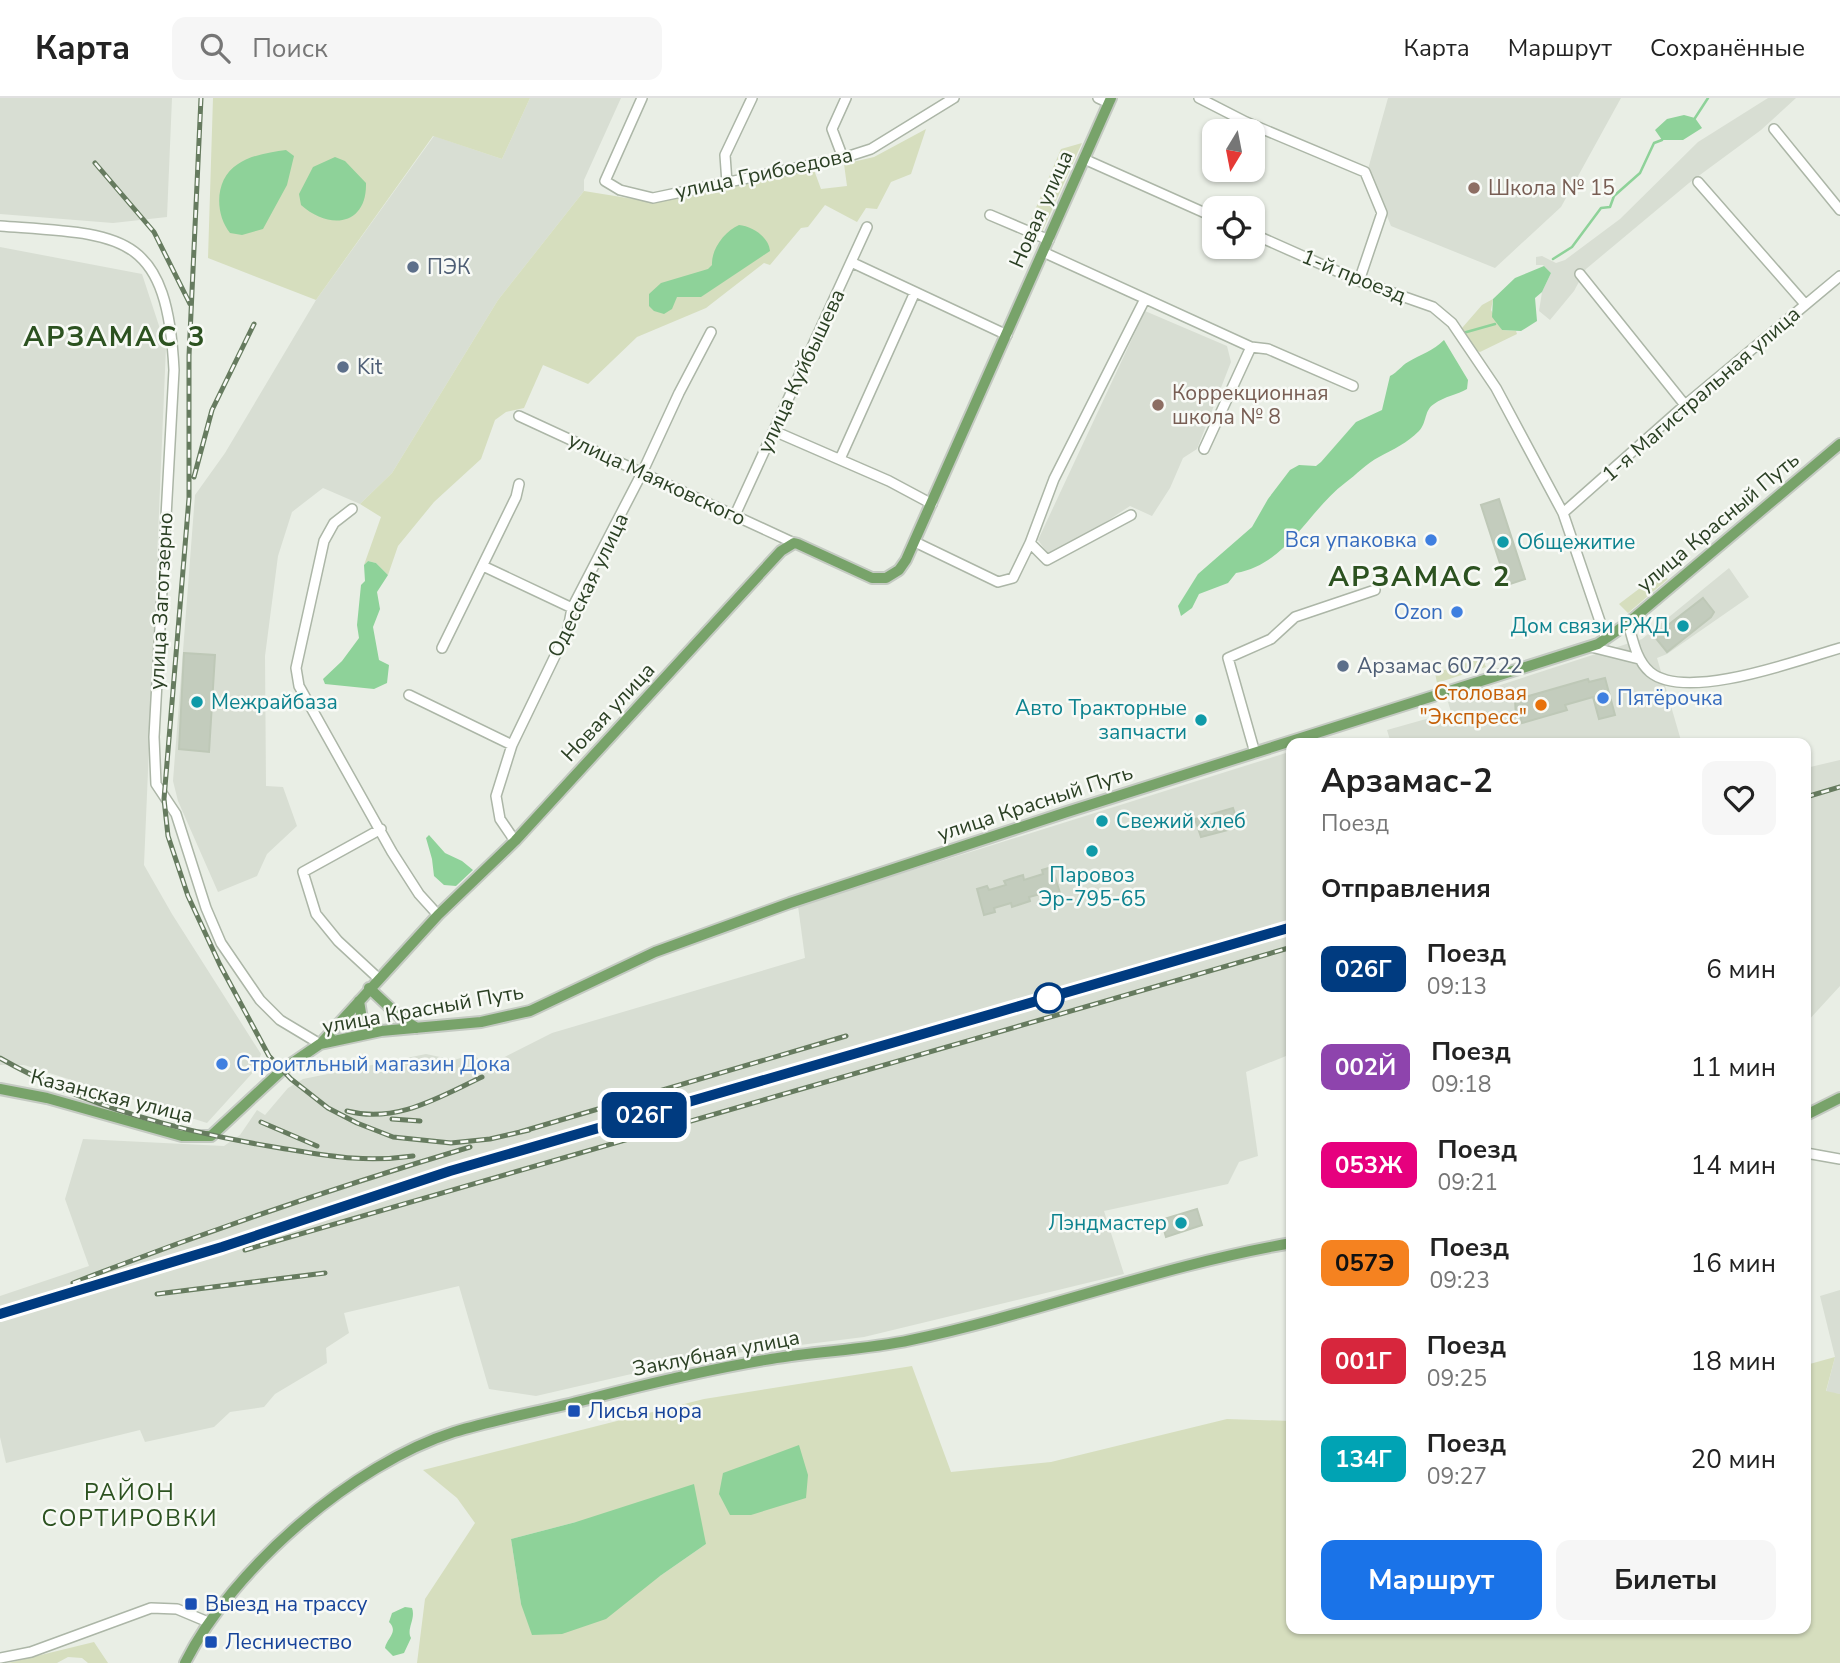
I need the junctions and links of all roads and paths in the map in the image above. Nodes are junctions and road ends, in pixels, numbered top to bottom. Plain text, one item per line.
1 (642, 98) edge
2 (752, 98) edge
3 (846, 98) edge
4 (954, 98) edge
5 (1199, 98) edge
6 (1106, 100) edge
7 (1774, 129) dead end
8 (843, 158) junction
9 (1084, 159) junction
10 (1698, 182) dead end
11 (727, 183) junction
12 (1840, 210) edge
13 (1202, 212) edge
14 (990, 215) dead end
15 (0, 226) edge
16 (867, 227) dead end
17 (1265, 239) edge
18 (1049, 240) junction
19 (1043, 252) junction
20 (851, 262) junction
21 (1580, 274) dead end
22 (1840, 276) edge
23 (1359, 281) junction
24 (915, 292) junction
25 (1145, 299) junction
26 (1805, 304) junction
27 (711, 332) dead end
28 (1007, 335) junction
29 (1251, 347) junction
30 (1353, 386) dead end
31 (1685, 405) junction
32 (519, 415) dead end
33 (774, 430) junction
34 (1840, 444) edge
35 (1204, 449) dead end
36 (839, 459) junction
37 (643, 471) junction
38 (519, 484) dead end
39 (932, 505) junction
40 (352, 509) dead end
41 (1563, 513) junction
42 (735, 515) junction
43 (1131, 515) dead end
44 (915, 542) junction
45 (793, 543) junction
46 (1030, 543) junction
47 (483, 566) junction
48 (1375, 590) dead end
49 (572, 608) junction
50 (1628, 623) junction
51 (1606, 639) junction
52 (1591, 647) junction
53 (1840, 648) edge
54 (442, 649) dead end
55 (1639, 659) junction
56 (409, 695) dead end
57 (1303, 738) edge
58 (1286, 743) edge
59 (512, 745) junction
60 (1255, 753) junction
61 (381, 829) junction
62 (514, 841) junction
63 (438, 915) junction
64 (378, 978) junction
65 (369, 988) junction
66 (359, 1001) junction
67 (417, 1028) junction
68 (382, 1031) junction
69 (320, 1044) junction
70 (0, 1089) edge
71 (1840, 1098) edge
72 (1811, 1112) edge
73 (213, 1134) joint
74 (1811, 1154) edge
75 (1840, 1159) edge
76 (1286, 1244) edge
77 (208, 1622) junction
78 (0, 1658) edge
79 (185, 1663) edge

1 - 11 street, улица Грибоедова
2 - 11 street
3 - 8 street
4 - 8 street, улица Грибоедова
5 - 23 street
6 - 9 main road, Новая улица
7 - 12 street
8 - 11 street, улица Грибоедова
9 - 13 street
9 - 18 main road, Новая улица
10 - 26 street
14 - 18 street
15 - 69 street, улица Заготзерно
16 - 20 street, улица Куйбышева
17 - 23 street, 1-й проезд
18 - 19 main road, Новая улица
19 - 25 street
19 - 28 main road, Новая улица
20 - 24 street
20 - 33 street, улица Куйбышева
21 - 31 street
22 - 26 street, 1-я Магистральная улица
23 - 41 street, 1-й проезд
24 - 28 street
24 - 36 street
25 - 29 street
25 - 46 street
26 - 31 street, 1-я Магистральная улица
27 - 37 street, Одесская улица
28 - 39 main road, Новая улица
29 - 30 street
29 - 35 street
31 - 41 street, 1-я Магистральная улица
32 - 37 street, улица Маяковского
33 - 36 street
33 - 42 street, улица Куйбышева
34 - 50 main road, улица Красный Путь
36 - 39 street
37 - 42 street, улица Маяковского
37 - 49 street, Одесская улица
38 - 47 street
39 - 44 main road, Новая улица
40 - 61 street
41 - 51 street
42 - 45 street, улица Маяковского
43 - 46 street
44 - 45 main road, Новая улица
44 - 46 street
45 - 62 main road, Новая улица
47 - 49 street
47 - 54 street
48 - 60 street
49 - 59 street, Одесская улица
50 - 51 main road, улица Красный Путь
50 - 55 street
51 - 52 main road, улица Красный Путь
52 - 55 street
52 - 57 main road, улица Красный Путь
53 - 55 street
56 - 59 street
58 - 60 main road, улица Красный Путь
59 - 62 street, Одесская улица
60 - 67 main road, улица Красный Путь
61 - 63 street
61 - 64 street
62 - 63 main road, Новая улица
63 - 64 main road, Новая улица
64 - 65 main road, Новая улица
65 - 66 main road, Новая улица
65 - 67 main road
66 - 68 main road
66 - 69 main road, Новая улица
67 - 68 main road, улица Красный Путь
68 - 69 main road, улица Красный Путь
69 - 73 main road, улица Красный Путь
70 - 73 main road, Казанская улица
71 - 72 main road
74 - 75 street
76 - 77 main road, Заклубная улица
77 - 78 street
77 - 79 main road, Заклубная улица

